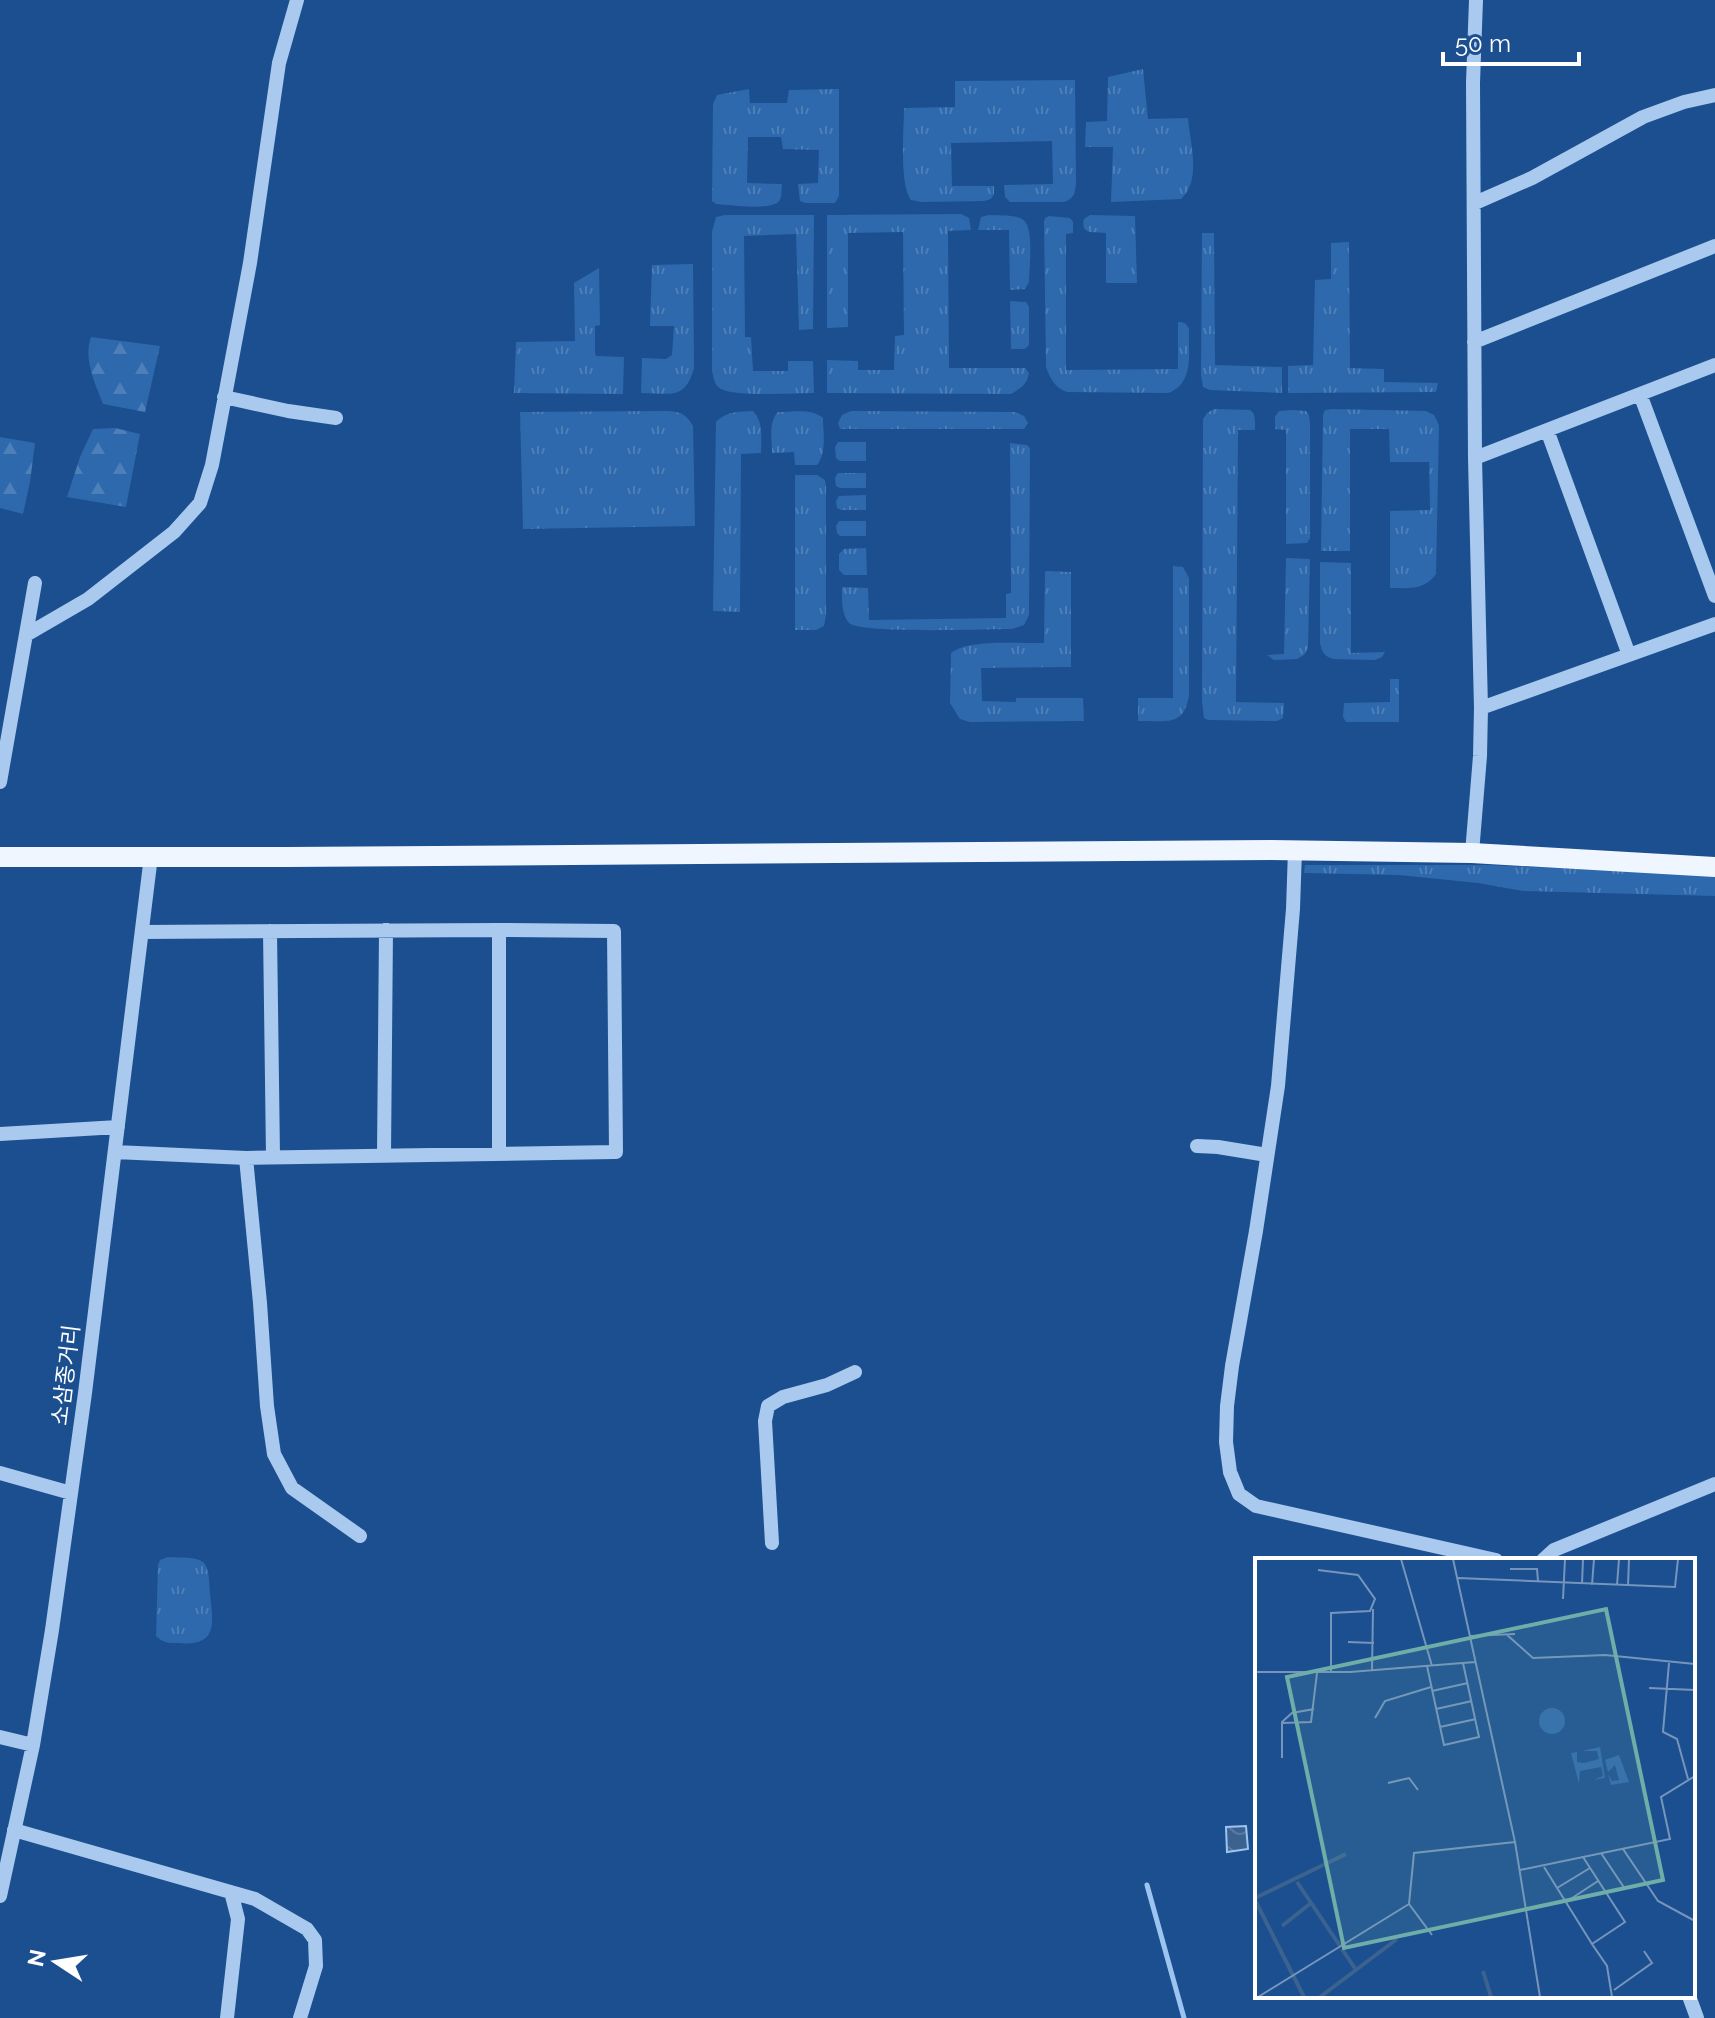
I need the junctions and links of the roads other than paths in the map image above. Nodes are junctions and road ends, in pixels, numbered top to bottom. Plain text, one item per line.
1 (297, 0) edge
2 (1476, 0) edge
3 (1715, 95) edge
4 (1475, 203) junction
5 (1715, 246) edge
6 (1474, 342) junction
7 (1715, 365) edge
8 (1640, 394) junction
9 (224, 397) junction
10 (336, 418) dead end
11 (1547, 430) junction
12 (1475, 458) junction
13 (35, 583) dead end
14 (1715, 596) edge
15 (1715, 624) edge
16 (26, 635) junction
17 (1629, 655) junction
18 (1481, 708) junction
19 (0, 782) edge
20 (1295, 850) junction
21 (1472, 853) junction
22 (151, 856) junction
23 (0, 857) edge
24 (1715, 867) edge
25 (386, 930) junction
26 (499, 930) junction
27 (270, 931) junction
28 (142, 932) junction
29 (118, 1127) junction
30 (0, 1134) edge
31 (1197, 1146) dead end
32 (115, 1152) junction
33 (499, 1154) junction
34 (1267, 1155) junction
35 (273, 1156) junction
36 (384, 1156) junction
37 (246, 1158) junction
38 (855, 1372) dead end
39 (0, 1473) edge
40 (1715, 1484) edge
41 (71, 1493) junction
42 (360, 1536) dead end
43 (772, 1543) dead end
44 (1487, 1558) edge
45 (1545, 1558) edge
46 (0, 1737) edge
47 (33, 1745) junction
48 (14, 1830) junction
49 (231, 1892) junction
50 (0, 1896) edge
51 (1690, 1998) edge
52 (227, 2018) edge
53 (300, 2018) edge
54 (1697, 2018) edge

1 - 9 street
2 - 4 street
3 - 4 street
4 - 6 street
5 - 6 street
6 - 12 street
7 - 8 street
8 - 11 street
8 - 14 street
9 - 10 street
9 - 16 street
11 - 12 street
11 - 17 street
12 - 18 street
13 - 16 street
15 - 17 street
16 - 19 street
17 - 18 street
18 - 21 street
20 - 21 main road
20 - 22 main road
20 - 34 street
21 - 24 main road
22 - 23 main road
22 - 28 street, 소삼종거리
25 - 26 street
25 - 27 street
25 - 36 street
26 - 33 street
26 - 33 street
27 - 28 street
27 - 35 street
28 - 29 street, 소삼종거리
29 - 30 street
29 - 32 street, 소삼종거리
31 - 34 street
32 - 37 street
32 - 41 street, 소삼종거리
33 - 36 street
34 - 44 street
35 - 36 street
35 - 37 street
37 - 42 street
38 - 43 street
39 - 41 street
40 - 45 street
41 - 47 street, 소삼종거리
46 - 47 street
47 - 48 street, 소삼종거리
48 - 49 street
48 - 50 street, 소삼종거리
49 - 52 street
49 - 53 street
51 - 54 street

